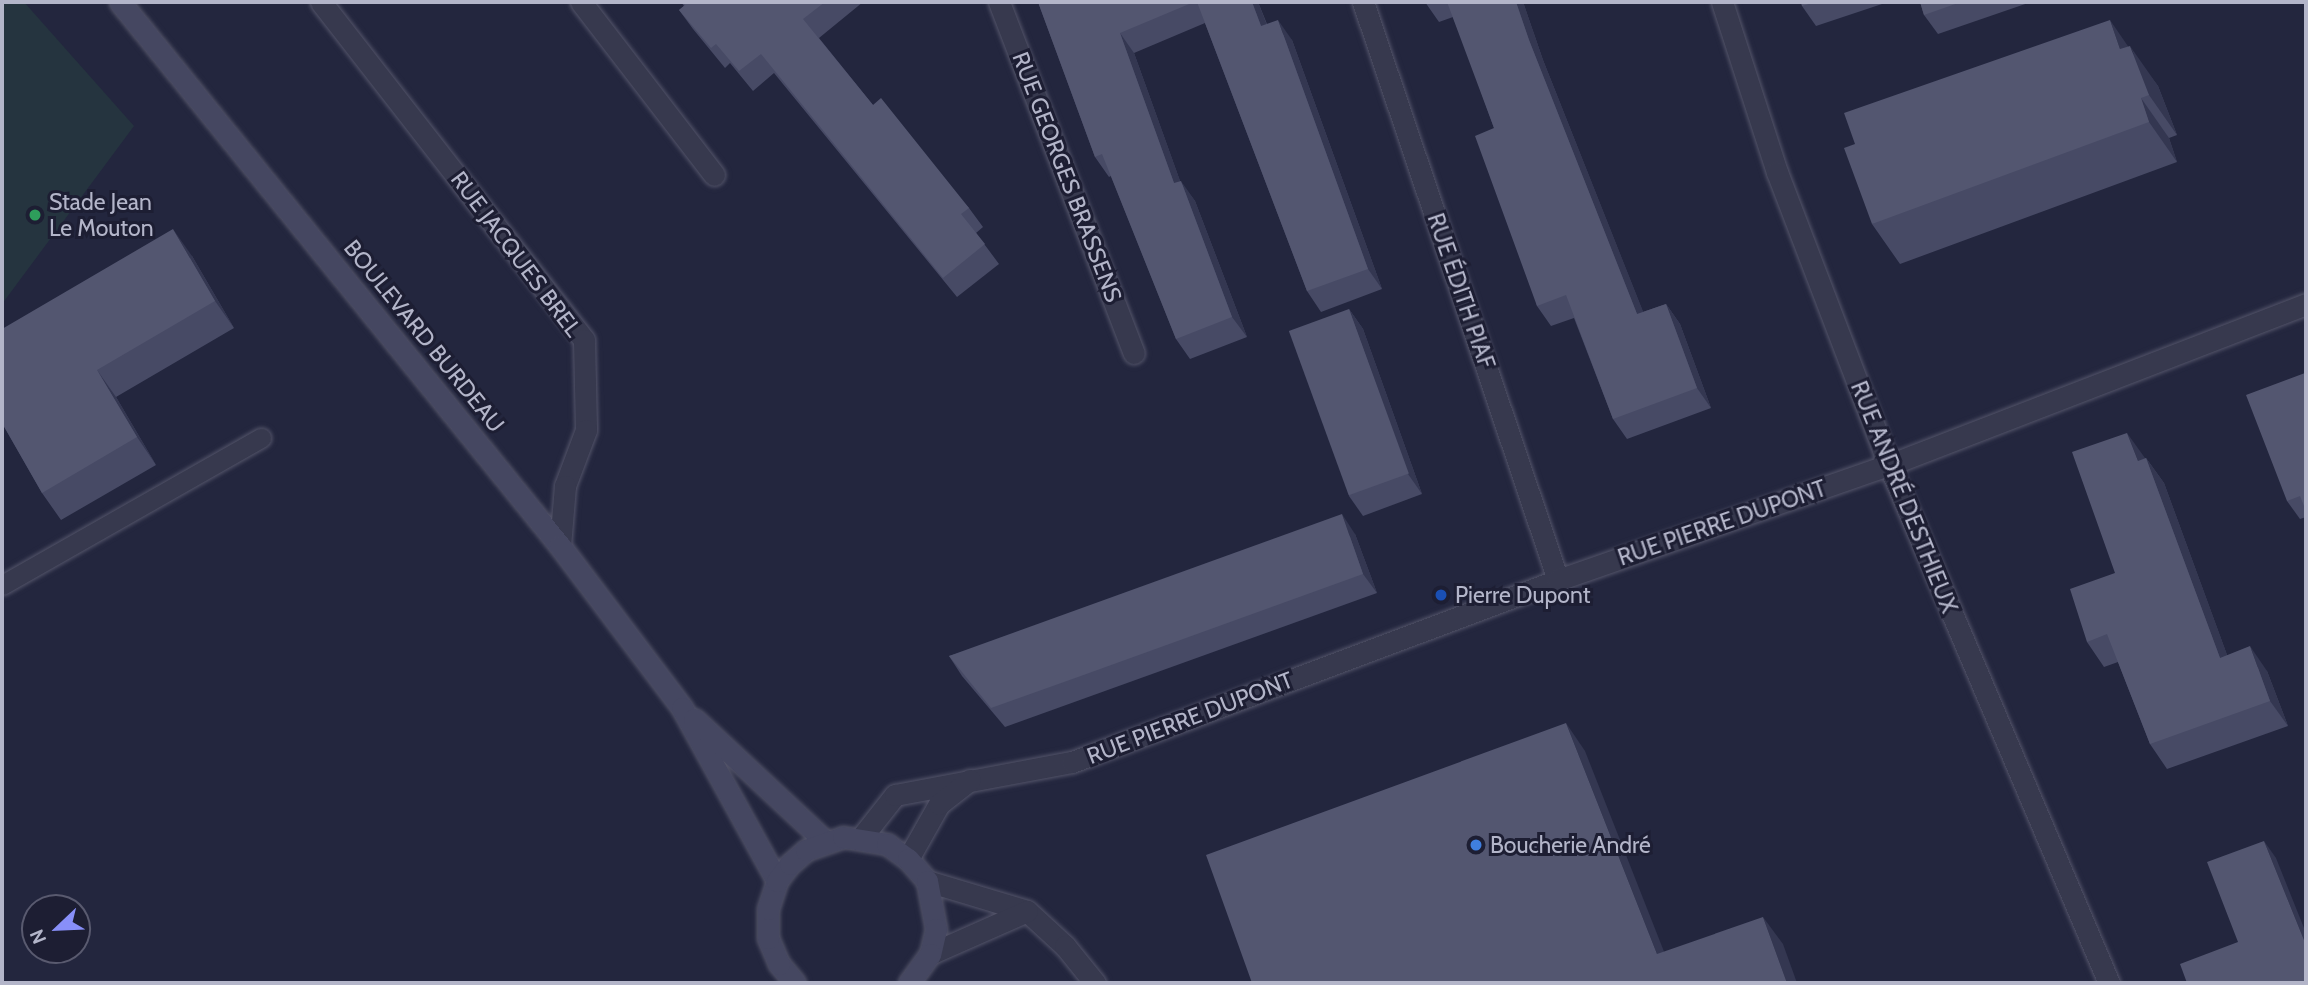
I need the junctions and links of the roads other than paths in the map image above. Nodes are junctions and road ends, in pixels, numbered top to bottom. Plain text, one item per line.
1 (120, 2) edge
2 (321, 2) edge
3 (581, 2) edge
4 (999, 2) edge
5 (1363, 2) edge
6 (1722, 2) edge
7 (714, 175) dead end
8 (2306, 304) edge
9 (1134, 353) dead end
10 (261, 438) dead end
11 (1889, 465) junction
12 (560, 546) junction
13 (1558, 580) junction
14 (2, 586) edge
15 (682, 708) junction
16 (974, 777) junction
17 (861, 838) junction
18 (825, 841) junction
19 (908, 859) junction
20 (777, 881) junction
21 (927, 881) junction
22 (1027, 911) junction
23 (930, 954) junction
24 (917, 980) edge
25 (795, 983) edge
26 (1096, 983) edge
27 (2109, 983) edge

1 - 12 main road, BOULEVARD BURDEAU
2 - 12 street, RUE JACQUES BREL
3 - 7 street
4 - 9 street, RUE GEORGES BRASSENS
5 - 13 street, RUE ÉDITH PIAF
6 - 11 street, RUE ANDRÉ DESTHIEUX
8 - 11 street, RUE PIERRE DUPONT
10 - 14 lane
11 - 13 street, RUE PIERRE DUPONT
11 - 27 street, RUE ANDRÉ DESTHIEUX
12 - 15 main road, BOULEVARD BURDEAU
13 - 16 street, RUE PIERRE DUPONT
15 - 18 main road, BOULEVARD BURDEAU
15 - 20 main road, BOULEVARD BURDEAU
16 - 17 street, RUE PIERRE DUPONT
16 - 19 street, RUE PIERRE DUPONT
17 - 18 main road
17 - 19 main road
18 - 20 main road
19 - 21 main road
20 - 25 main road
21 - 22 street
21 - 23 main road
22 - 23 street
22 - 26 street
23 - 24 main road

